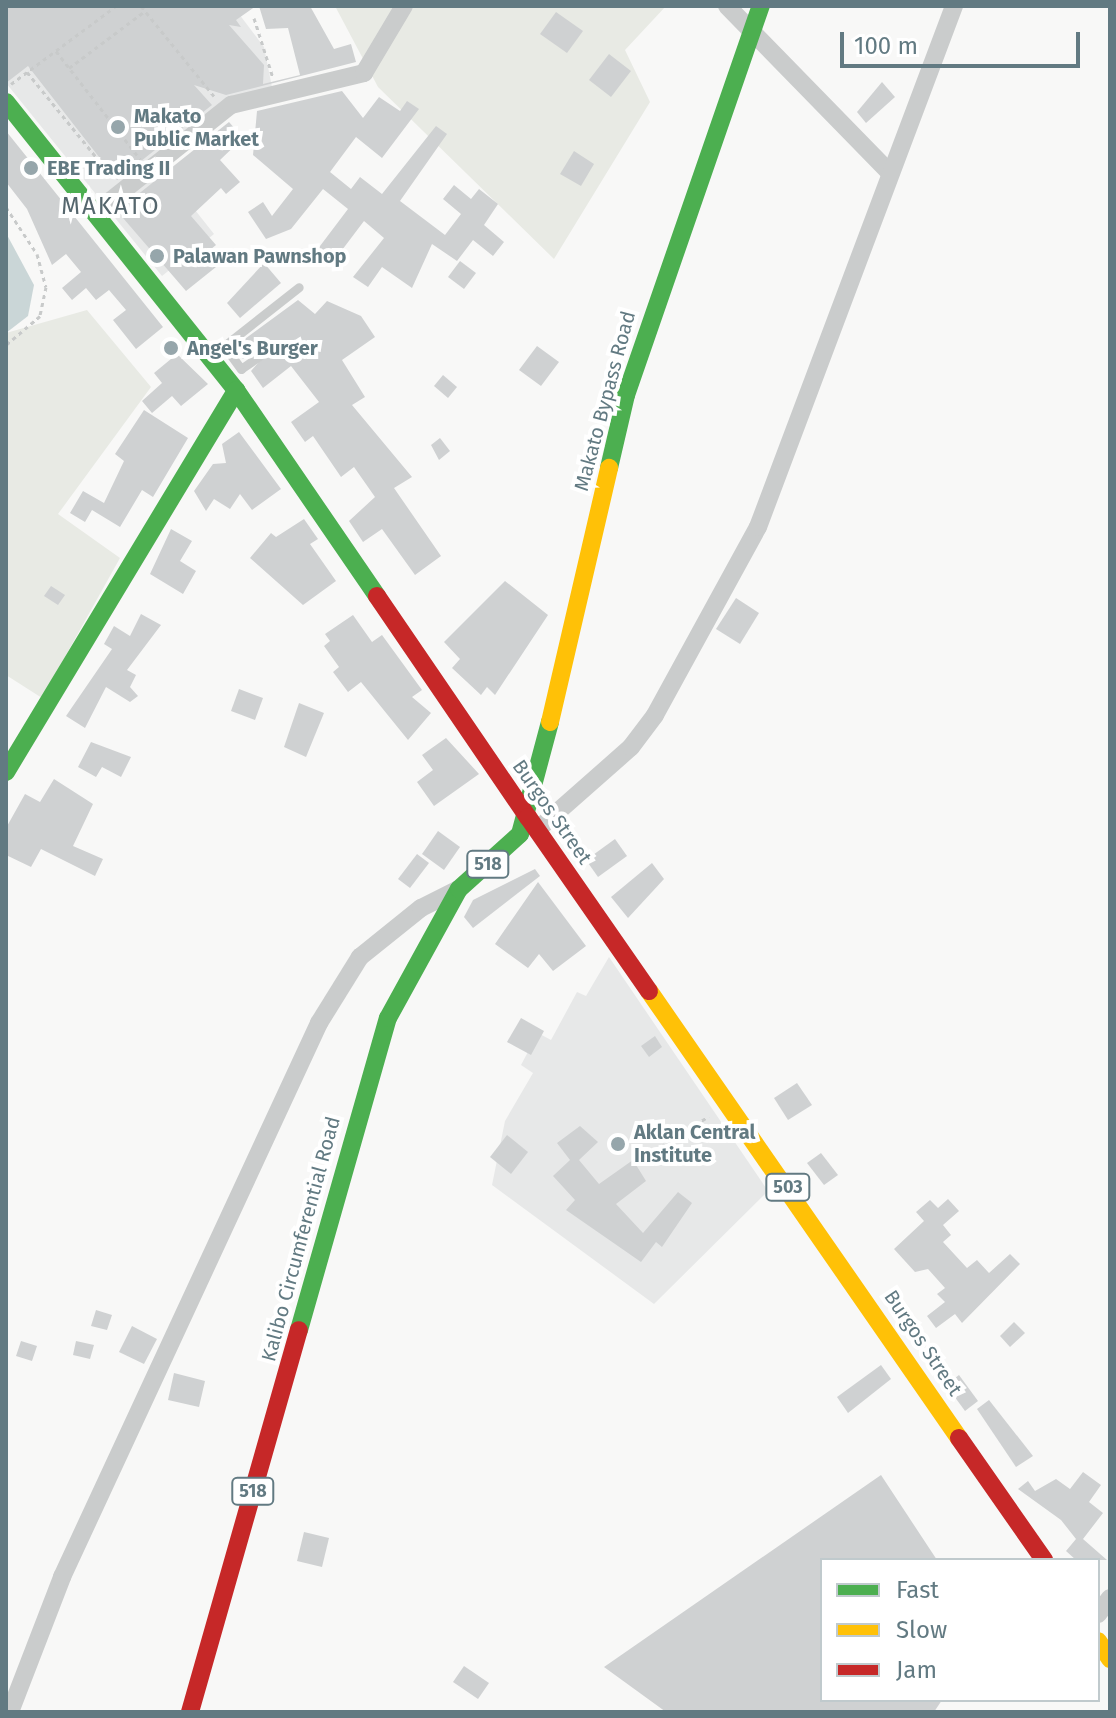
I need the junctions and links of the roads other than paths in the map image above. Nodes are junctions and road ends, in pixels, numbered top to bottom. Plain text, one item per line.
1 (404, 6) edge
2 (727, 6) edge
3 (761, 6) edge
4 (954, 6) edge
5 (752, 32) junction
6 (7, 94) edge
7 (889, 172) junction
8 (95, 213) junction
9 (299, 287) dead end
10 (265, 352) dead end
11 (227, 365) junction
12 (236, 390) junction
13 (6, 772) edge
14 (533, 823) junction
15 (459, 889) junction
16 (1043, 1558) edge
17 (10, 1712) edge
18 (190, 1712) edge

1 - 8 street
2 - 5 street
3 - 5 main road, Makato Bypass Road
4 - 7 street
5 - 7 street
5 - 14 main road, Makato Bypass Road
6 - 8 main road, Burgos Street / 503
7 - 14 street
8 - 11 main road, Burgos Street / 503
9 - 11 lane
10 - 11 lane
11 - 12 main road, Burgos Street / 503
12 - 13 main road
12 - 14 main road, Burgos Street / 503
14 - 15 main road, Kalibo Circumferential Road / 518
14 - 16 main road, Burgos Street / 503
15 - 17 street
15 - 18 main road, Kalibo Circumferential Road / 518

